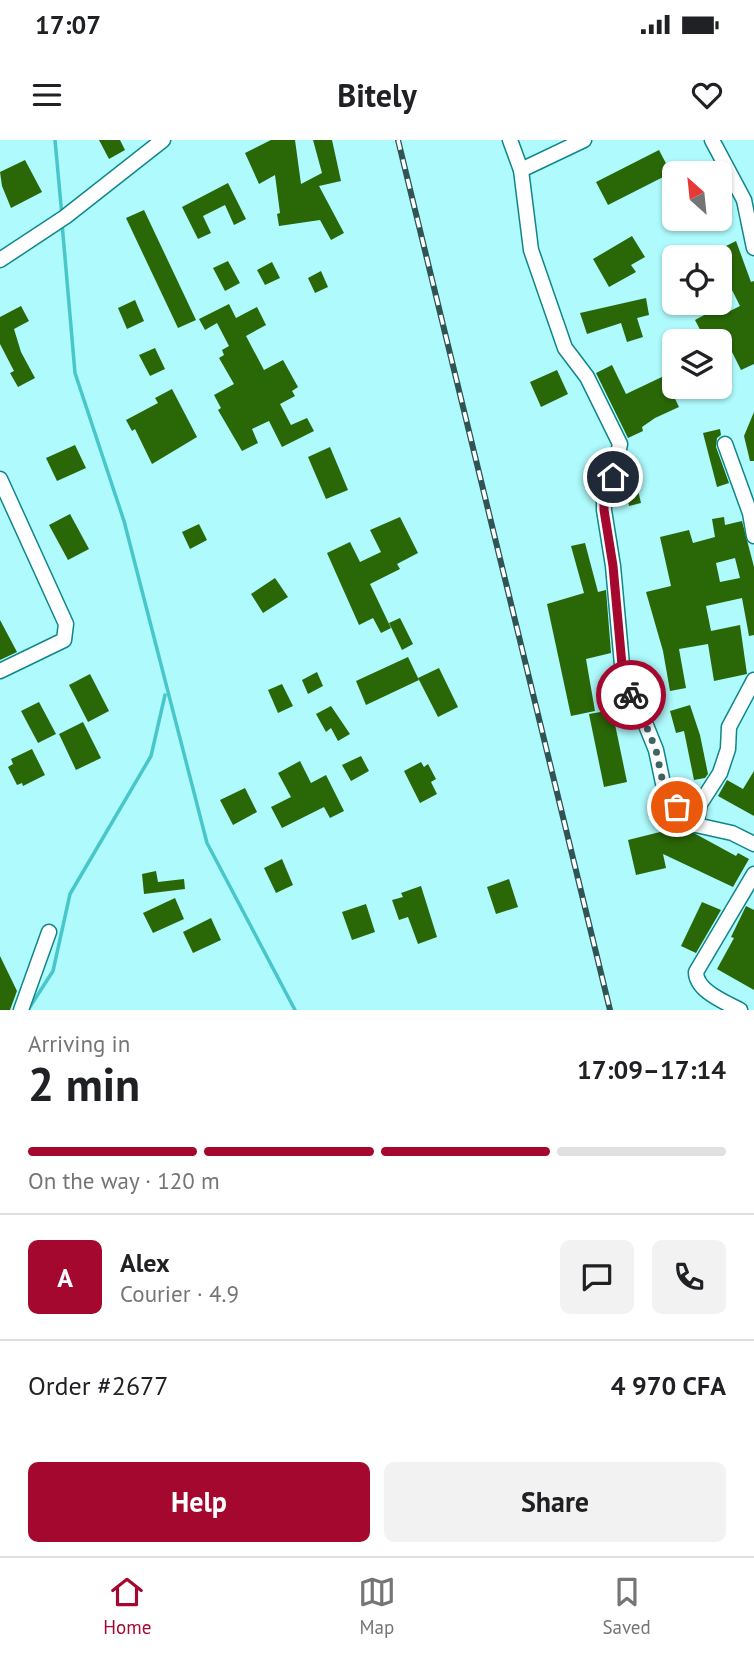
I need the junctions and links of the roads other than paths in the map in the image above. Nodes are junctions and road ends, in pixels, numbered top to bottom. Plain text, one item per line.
1 (163, 140) edge
2 (510, 140) edge
3 (584, 140) edge
4 (712, 140) edge
5 (521, 170) junction
6 (754, 248) edge
7 (0, 260) edge
8 (725, 444) dead end
9 (0, 479) edge
10 (754, 536) edge
11 (0, 671) edge
12 (754, 680) edge
13 (695, 825) junction
14 (754, 844) edge
15 (754, 874) edge
16 (49, 932) dead end
17 (21, 1010) edge
18 (740, 1010) edge

1 - 7 street
2 - 5 street
3 - 5 street
4 - 6 street
5 - 13 street
8 - 10 street
9 - 11 street
12 - 13 street
13 - 14 street
15 - 18 street
16 - 17 street

